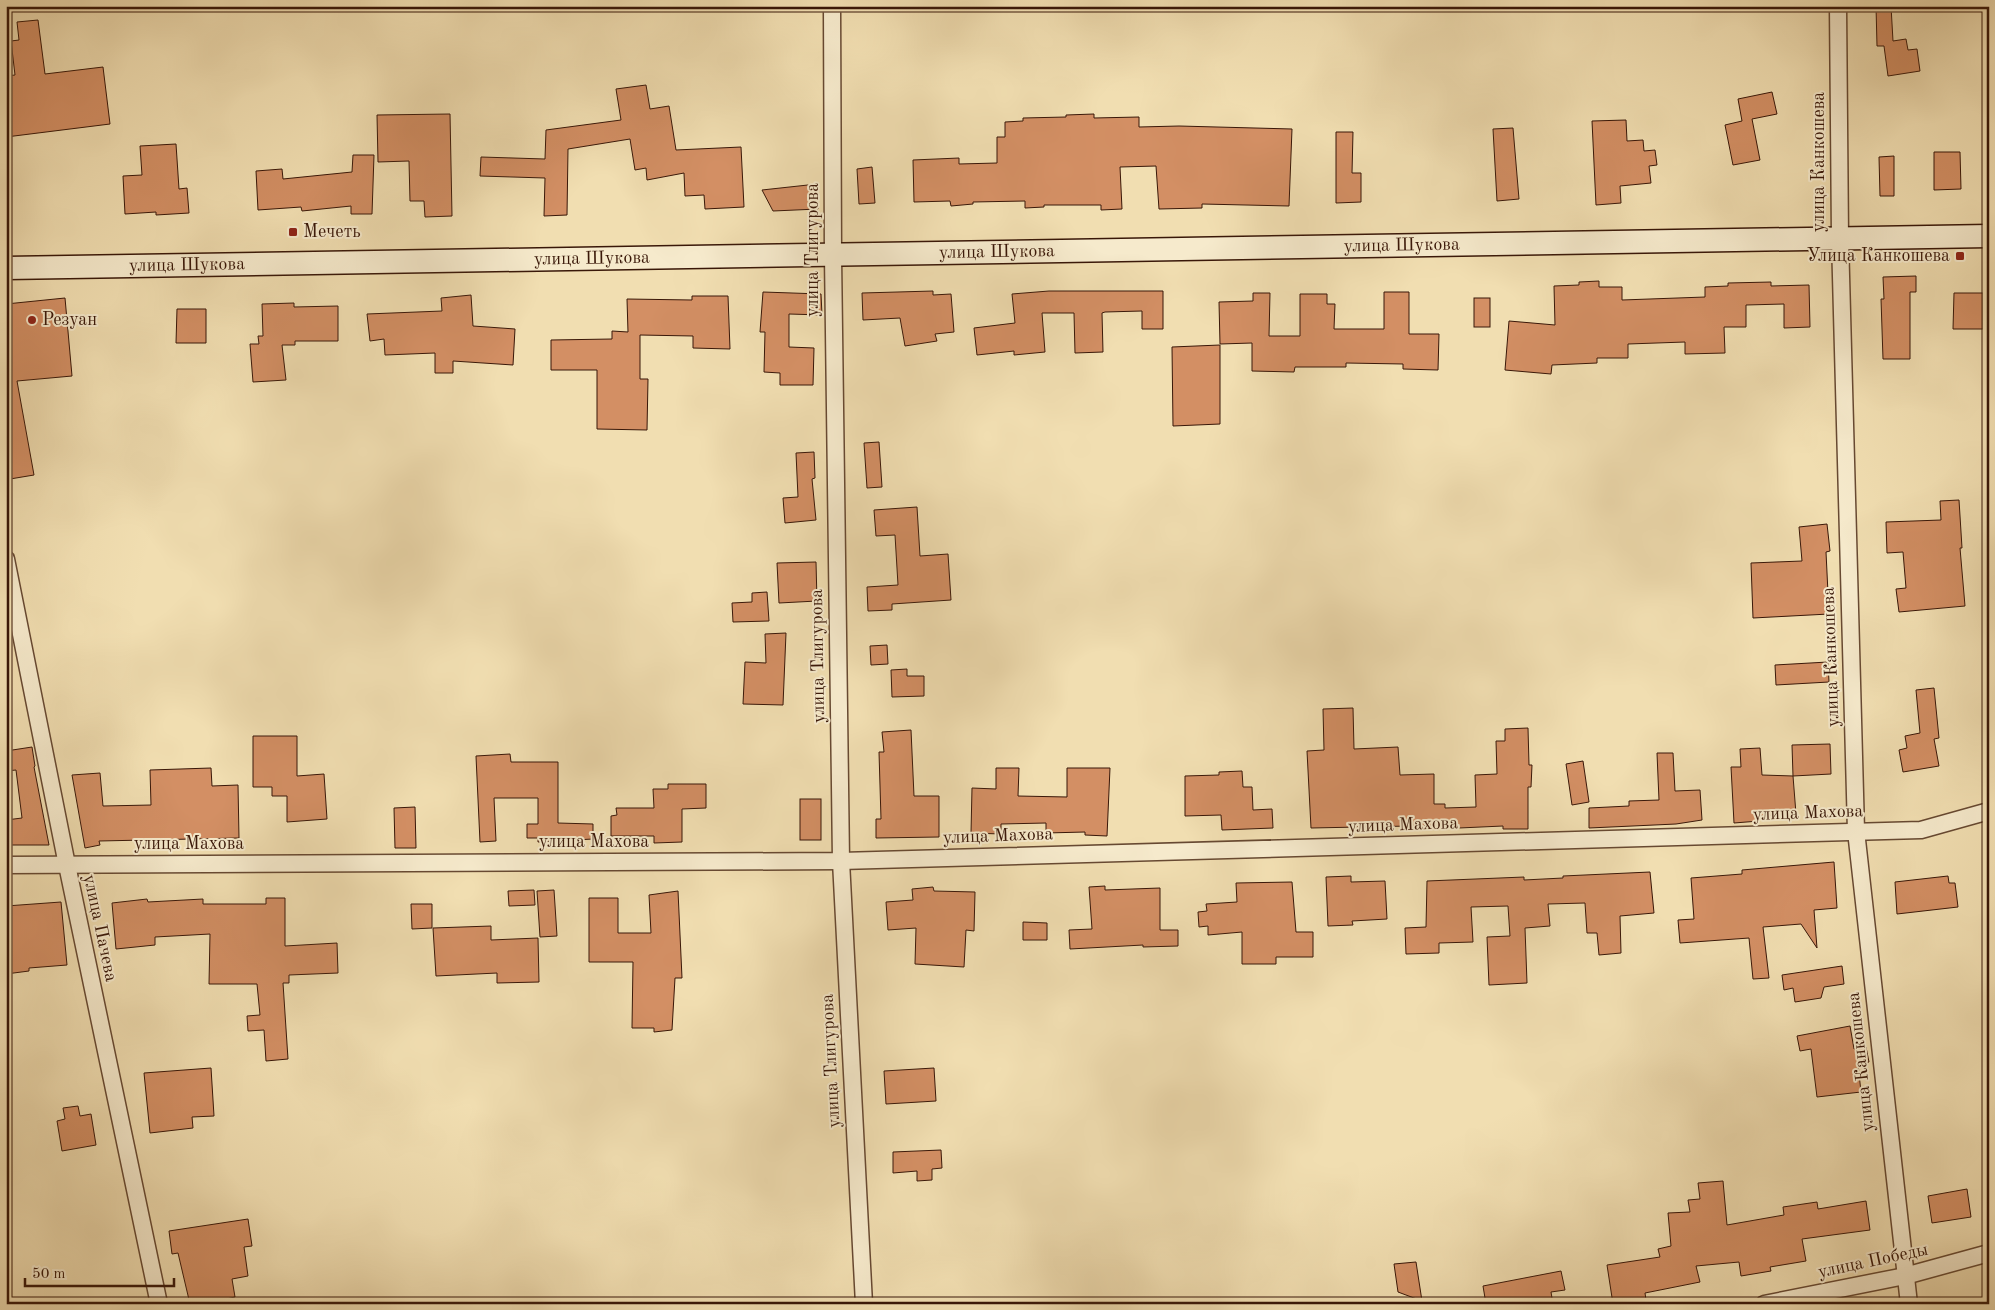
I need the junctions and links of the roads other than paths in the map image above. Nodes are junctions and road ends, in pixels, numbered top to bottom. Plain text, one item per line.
1 (832, 6) edge
2 (1838, 6) edge
3 (1989, 236) edge
4 (1840, 239) junction
5 (833, 256) junction
6 (6, 268) edge
7 (6, 559) edge
8 (1989, 811) edge
9 (1856, 831) junction
10 (841, 861) junction
11 (6, 865) edge
12 (67, 865) junction
13 (1989, 1253) edge
14 (1905, 1276) junction
15 (159, 1304) edge
16 (864, 1304) edge
17 (1764, 1304) edge
18 (1909, 1304) edge

1 - 5 street, улица Тлигурова
2 - 4 street, улица Канкошева
3 - 4 main road, улица Шукова
4 - 5 main road, улица Шукова
4 - 9 street, улица Канкошева
5 - 6 main road, улица Шукова
5 - 10 street, улица Тлигурова
7 - 12 street, улица Пачева
8 - 9 street, улица Махова
9 - 10 street, улица Махова
9 - 14 street, улица Канкошева
10 - 12 street, улица Махова
10 - 16 street, улица Тлигурова
11 - 12 street, улица Махова
12 - 15 street, улица Пачева
13 - 14 street, улица Победы
14 - 17 street, улица Победы
14 - 18 street, улица Канкошева

